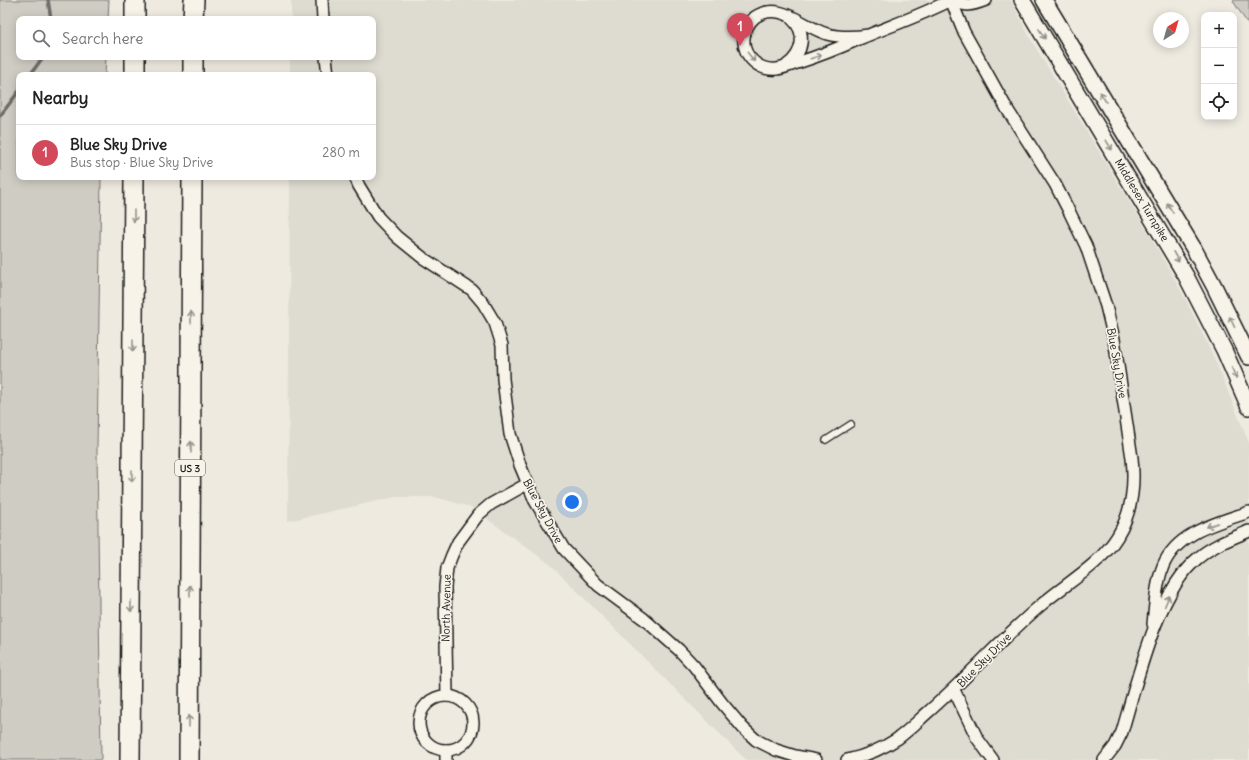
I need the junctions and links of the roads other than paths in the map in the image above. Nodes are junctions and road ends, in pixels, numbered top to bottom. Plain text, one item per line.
1 (135, 0) edge
2 (194, 0) edge
3 (322, 0) edge
4 (951, 0) edge
5 (986, 0) edge
6 (1022, 0) edge
7 (1044, 0) edge
8 (135, 16) edge
9 (193, 16) edge
10 (323, 16) edge
11 (788, 16) junction
12 (869, 35) junction
13 (135, 60) edge
14 (193, 60) edge
15 (326, 60) edge
16 (778, 68) junction
17 (135, 72) edge
18 (193, 72) edge
19 (328, 72) edge
20 (134, 180) edge
21 (192, 180) edge
22 (356, 180) edge
23 (1249, 358) edge
24 (1249, 407) edge
25 (851, 424) dead end
26 (826, 440) dead end
27 (527, 484) junction
28 (1249, 512) edge
29 (1249, 531) edge
30 (1151, 636) junction
31 (954, 690) junction
32 (446, 696) junction
33 (446, 755) edge
34 (130, 760) edge
35 (189, 760) edge
36 (816, 760) edge
37 (847, 760) edge
38 (993, 760) edge
39 (1104, 760) edge

1 - 8 highway
2 - 9 highway
3 - 10 street
4 - 5 street
4 - 12 street
4 - 31 street, Blue Sky Drive
6 -> 24 main road, Middlesex Turnpike
23 -> 7 main road, Middlesex Turnpike
11 - 12 street
11 - 16 street
11 -> 16 street
16 -> 12 street
13 - 17 highway
14 - 18 highway
15 - 19 street
20 -> 34 highway
35 -> 21 highway, US 3
22 - 27 street, Blue Sky Drive
25 - 26 lane
27 - 32 street, North Avenue
27 - 36 street, Blue Sky Drive
28 -> 30 street
30 -> 29 street
30 - 39 street
31 - 37 street, Blue Sky Drive
31 - 38 street, Blue Sky Drive
32 - 33 street
32 - 33 street

